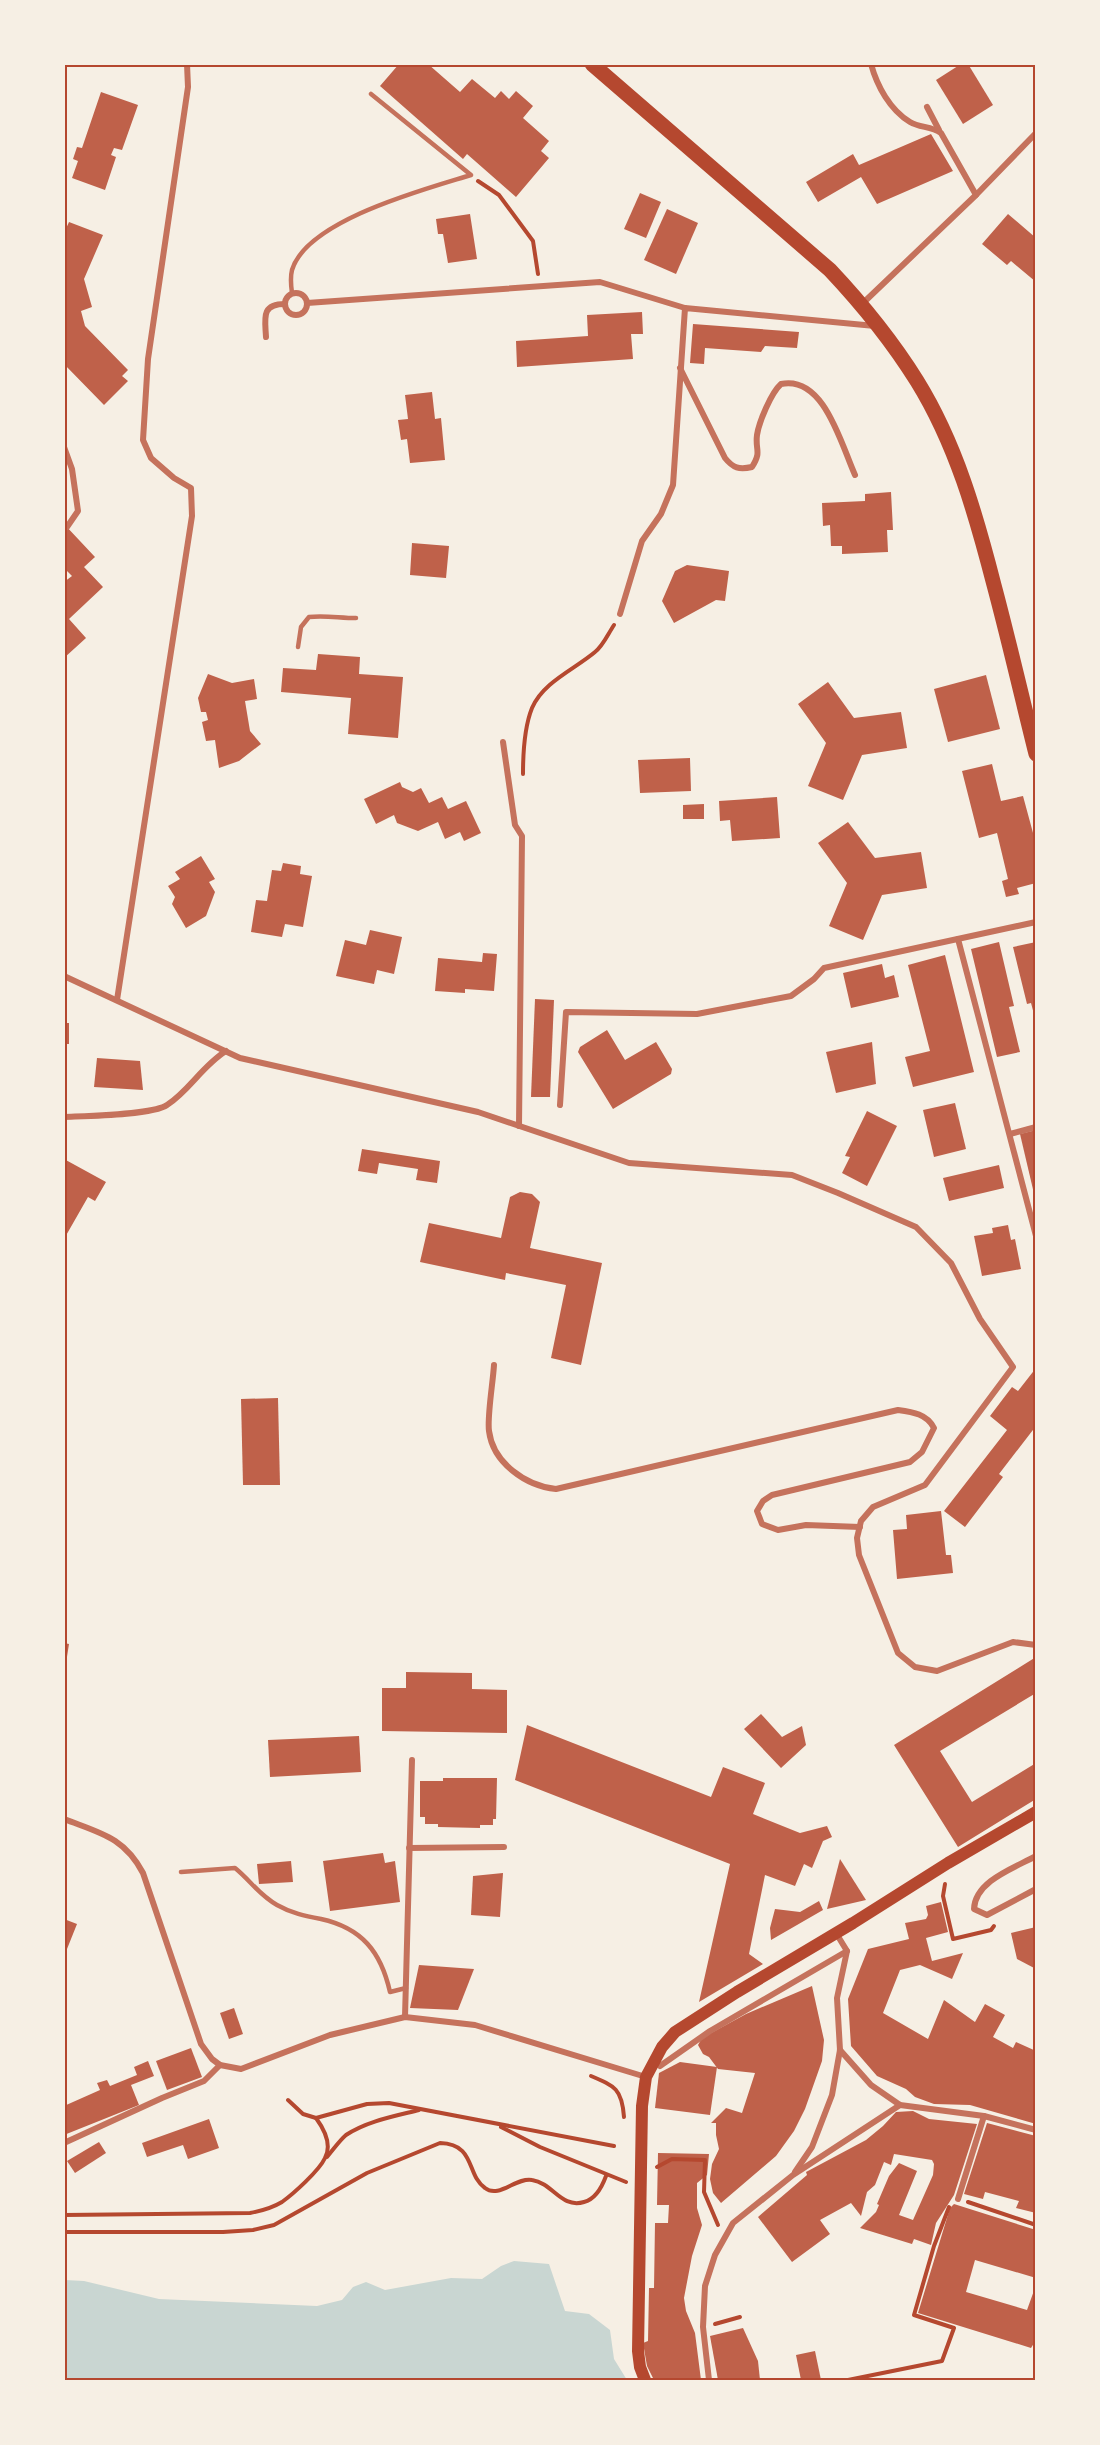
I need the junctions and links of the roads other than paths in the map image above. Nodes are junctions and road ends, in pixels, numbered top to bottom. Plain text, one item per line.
1 (187, 64) edge
2 (592, 64) edge
3 (871, 64) edge
4 (371, 94) dead end
5 (927, 107) dead end
6 (941, 133) junction
7 (1035, 133) edge
8 (976, 195) junction
9 (292, 293) junction
10 (307, 303) junction
11 (285, 304) junction
12 (862, 304) junction
13 (685, 308) junction
14 (879, 326) junction
15 (266, 337) dead end
16 (680, 367) junction
17 (64, 447) edge
18 (855, 475) dead end
19 (68, 527) dead end
20 (620, 614) road end
21 (356, 618) dead end
22 (298, 647) dead end
23 (503, 742) dead end
24 (1035, 754) edge
25 (1035, 922) edge
26 (958, 939) junction
27 (64, 976) edge
28 (117, 1000) junction
29 (226, 1052) junction
30 (560, 1105) dead end
31 (64, 1117) edge
32 (519, 1126) junction
33 (1035, 1127) edge
34 (1010, 1134) junction
35 (1035, 1236) edge
36 (494, 1365) dead end
37 (860, 1527) junction
38 (1035, 1645) edge
39 (412, 1760) dead end
40 (1035, 1812) edge
41 (64, 1819) edge
42 (504, 1846) dead end
43 (410, 1848) junction
44 (1035, 1856) edge
45 (181, 1872) dead end
46 (1035, 1890) edge
47 (836, 1933) junction
48 (847, 1951) junction
49 (406, 1988) junction
50 (405, 2017) junction
51 (840, 2049) junction
52 (220, 2065) junction
53 (660, 2066) dead end
54 (646, 2077) junction
55 (900, 2104) junction
56 (984, 2116) junction
57 (1035, 2130) edge
58 (64, 2144) edge
59 (793, 2175) junction
60 (958, 2199) road end
61 (645, 2380) edge
62 (709, 2380) edge

1 - 28 street
2 - 12 main road
3 - 6 street
4 - 9 lane
5 - 6 street
6 - 8 street
7 - 8 street
8 - 12 street
9 - 10 street
9 - 11 street
10 - 11 street
10 - 13 street
11 - 15 street
12 - 14 main road
13 - 14 street
13 - 16 street
14 - 24 main road
16 - 18 street
16 - 20 street
17 - 19 street
21 - 22 lane
23 - 32 street
25 - 26 street
26 - 30 street
26 - 34 street
27 - 28 street
28 - 29 street
29 - 31 street
29 - 32 street
32 - 37 street
33 - 34 street
34 - 35 street
36 - 37 street
37 - 38 street
39 - 43 street
40 - 47 main road
41 - 52 street
42 - 43 street
43 - 49 street
44 - 46 street
45 - 49 lane
47 - 48 street
47 - 54 main road
48 - 51 street
48 - 53 street
49 - 50 street
50 - 52 street
50 - 54 street
51 - 55 street
51 - 59 street
52 - 58 street
54 - 61 main road
55 - 56 street
55 - 59 street
56 - 57 street
56 - 60 street
59 - 62 street

